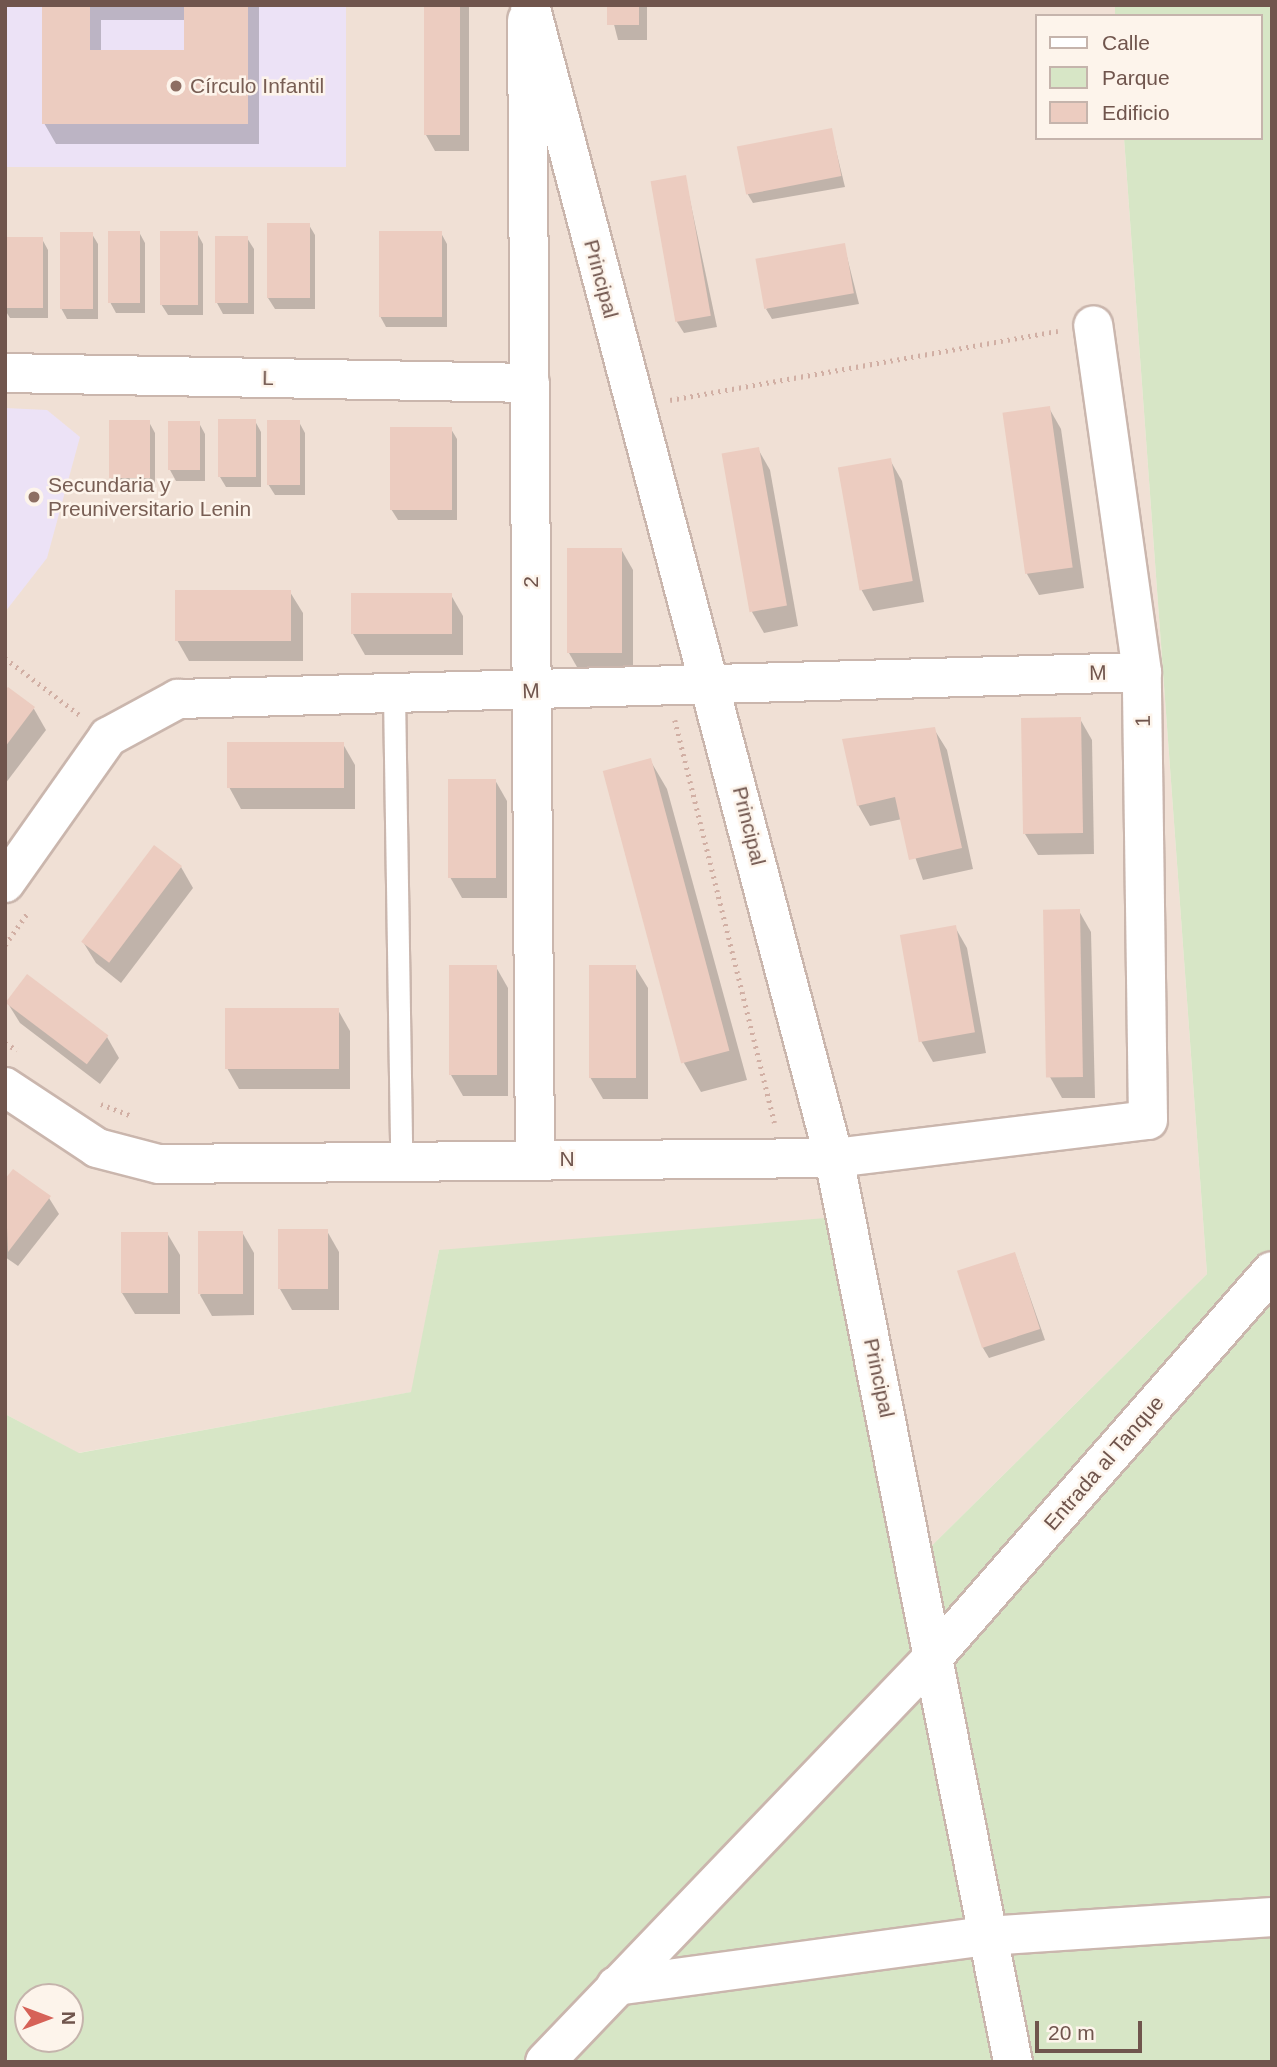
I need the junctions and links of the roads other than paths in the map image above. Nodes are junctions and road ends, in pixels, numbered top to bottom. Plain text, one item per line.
1 (529, 5) edge
2 (1093, 325) road end
3 (5, 373) edge
4 (530, 383) junction
5 (1142, 672) junction
6 (713, 684) junction
7 (532, 691) junction
8 (394, 694) junction
9 (17, 897) edge
10 (5, 1087) edge
11 (1148, 1120) joint
12 (834, 1158) junction
13 (535, 1159) junction
14 (401, 1161) junction
15 (1272, 1271) edge
16 (936, 1654) junction
17 (1272, 1917) edge
18 (987, 1936) junction
19 (616, 1986) junction
20 (545, 2062) edge
21 (1013, 2062) edge

1 - 4 street, 2
1 - 6 street, Principal
2 - 5 street, 1
3 - 4 street, L
4 - 7 street, 2
5 - 6 street, M
5 - 11 street, 1
6 - 7 street, M
6 - 12 street, Principal
7 - 8 street, M
7 - 13 street, 2
8 - 9 street, M
8 - 14 lane
10 - 14 street, N
11 - 12 street, N
12 - 13 street, N
12 - 16 street, Principal
13 - 14 street, N
15 - 16 street, Entrada al Tanque
16 - 18 street, Principal
16 - 19 street, Entrada al Tanque
17 - 18 street
18 - 19 street
18 - 21 street, Principal
19 - 20 street, Entrada al Tanque

